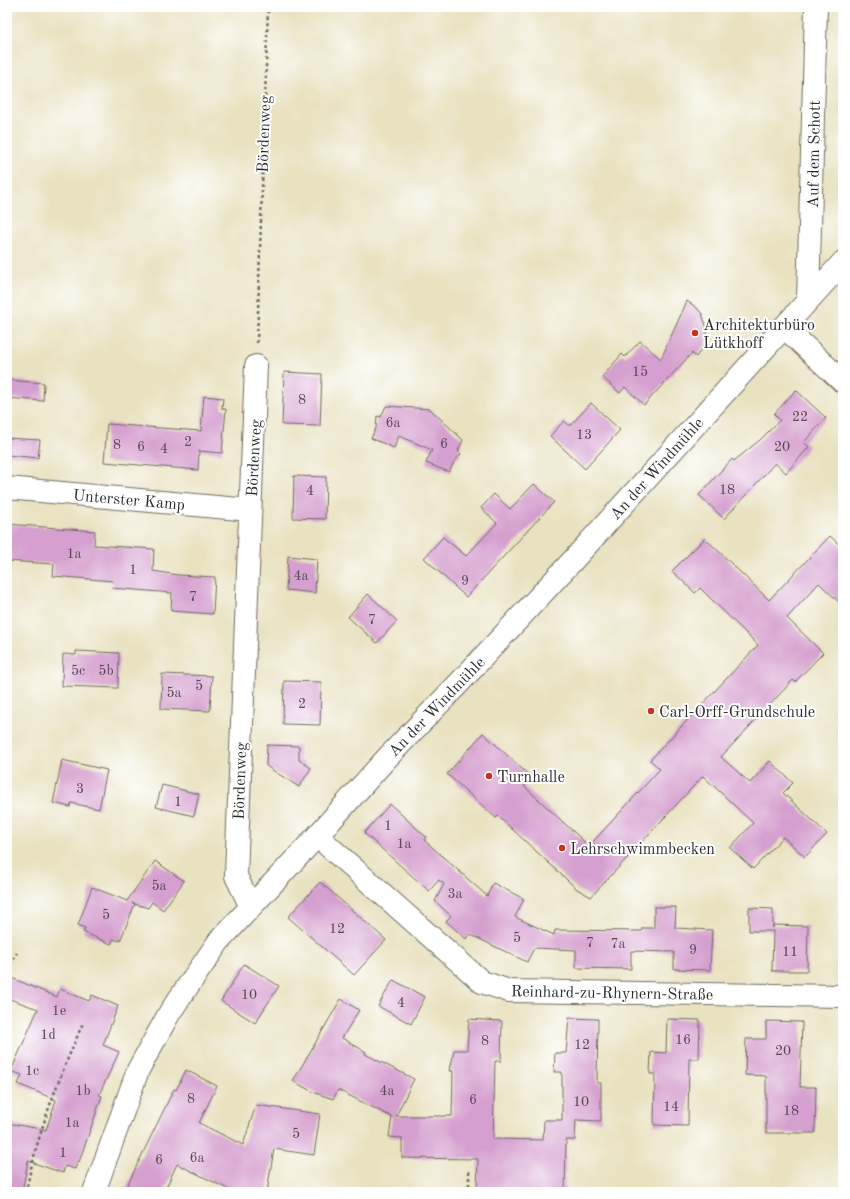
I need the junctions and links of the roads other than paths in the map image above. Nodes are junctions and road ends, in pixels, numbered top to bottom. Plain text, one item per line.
1 (816, 7) edge
2 (843, 262) edge
3 (808, 300) junction
4 (784, 327) junction
5 (256, 366) road end
6 (843, 382) edge
7 (7, 488) edge
8 (250, 510) junction
9 (317, 836) junction
10 (250, 905) junction
11 (843, 996) edge
12 (94, 1192) edge

1 - 3 street, Auf dem Schott
2 - 3 street, An der Windmühle
3 - 4 street, An der Windmühle
4 - 6 street
4 - 9 street, An der Windmühle
5 - 8 street, Bördenweg
7 - 8 street, Unterster Kamp
8 - 10 street, Bördenweg
9 - 10 street, An der Windmühle
9 - 11 street, Reinhard-zu-Rhynern-Straße
10 - 12 street, An der Windmühle

